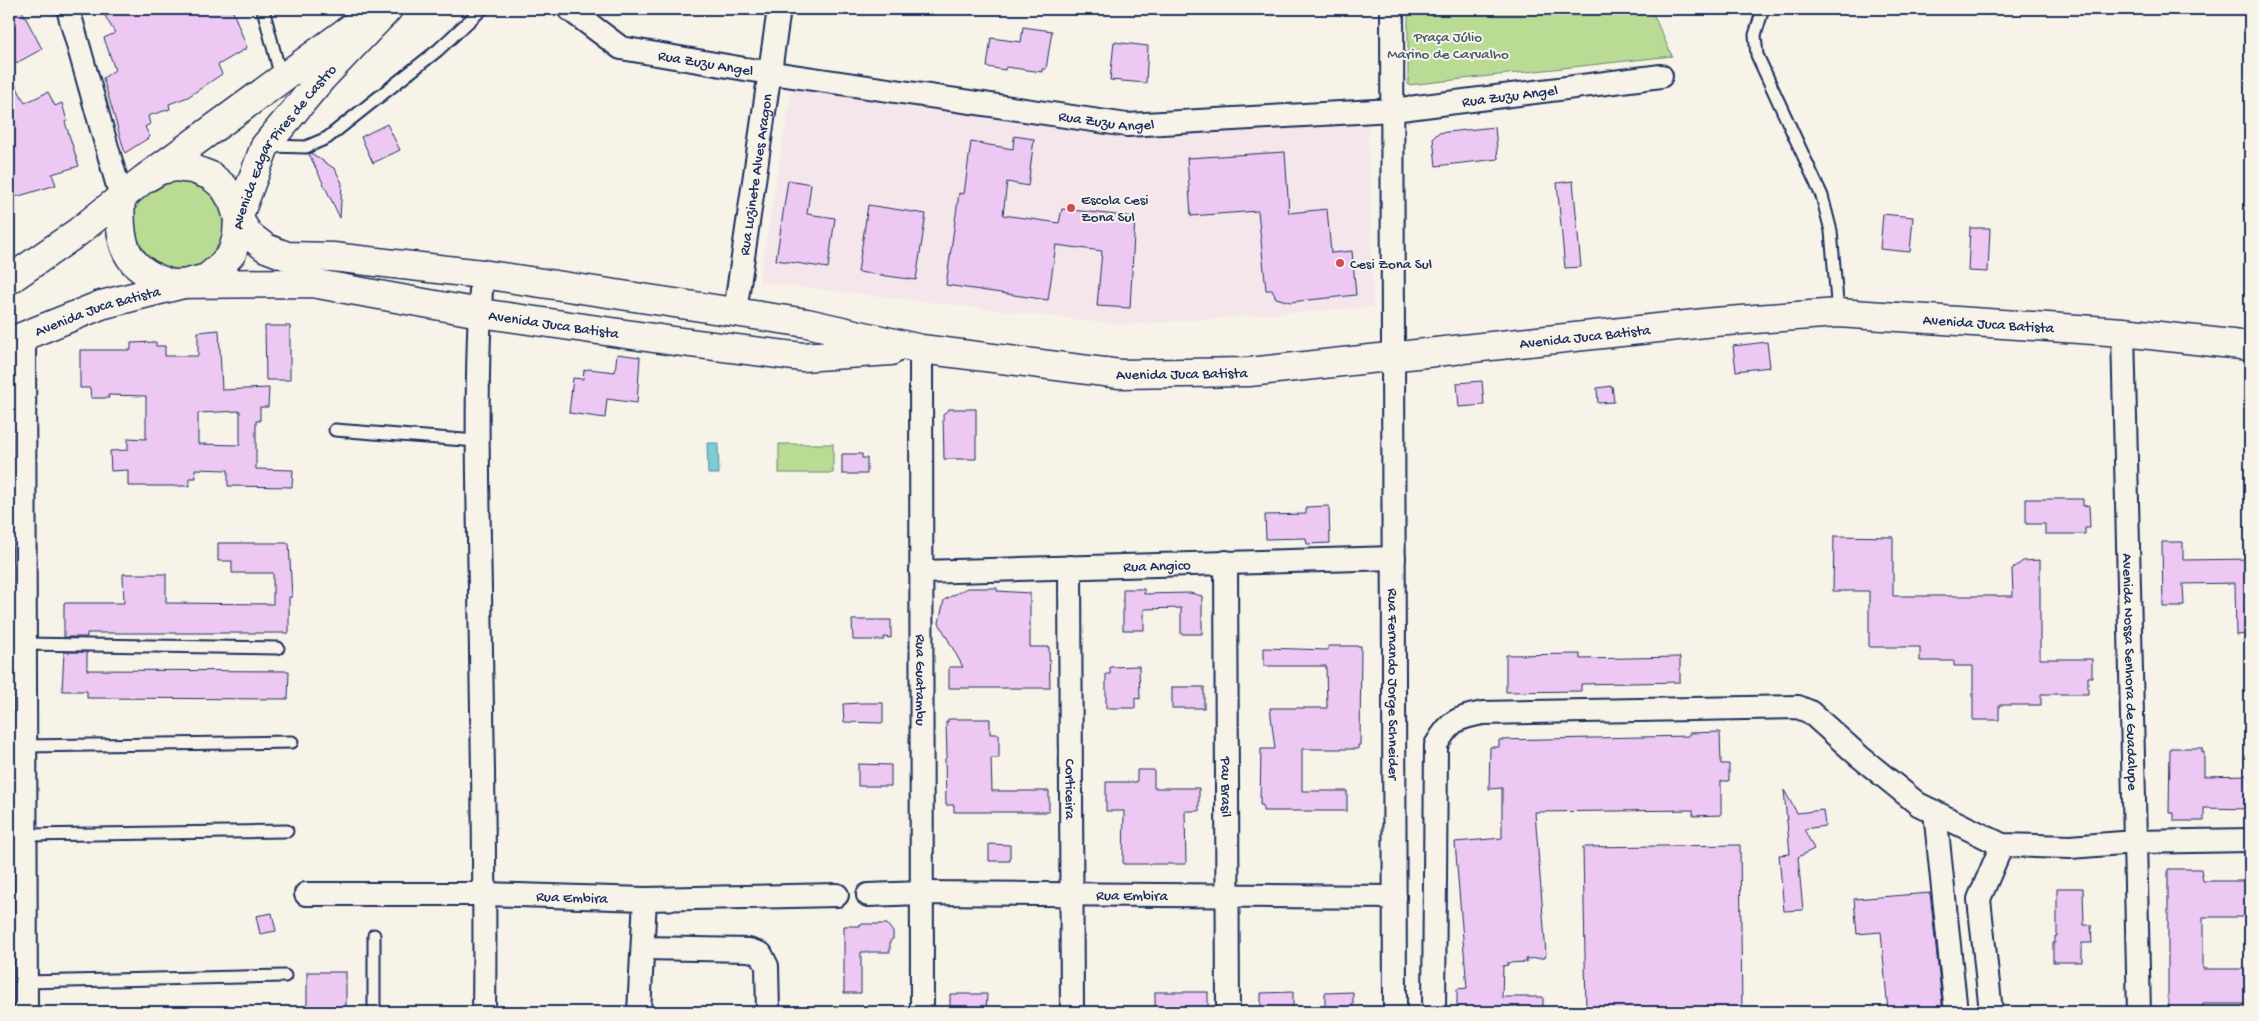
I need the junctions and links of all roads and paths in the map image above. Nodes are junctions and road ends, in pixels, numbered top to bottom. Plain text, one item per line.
1 (68, 9) edge
2 (263, 9) edge
3 (378, 9) edge
4 (388, 9) edge
5 (482, 9) edge
6 (569, 9) edge
7 (778, 9) edge
8 (1392, 9) edge
9 (1763, 9) edge
10 (769, 72) junction
11 (1661, 76) dead end
12 (281, 77) junction
13 (1393, 110) junction
14 (265, 146) junction
15 (144, 179) junction
16 (121, 197) junction
17 (238, 218) junction
18 (482, 274) junction
19 (9, 280) edge
20 (187, 284) junction
21 (735, 312) junction
22 (480, 313) junction
23 (1838, 314) junction
24 (807, 323) junction
25 (2123, 332) junction
26 (16, 339) edge
27 (2250, 346) edge
28 (921, 349) junction
29 (802, 357) junction
30 (1394, 357) junction
31 (335, 430) dead end
32 (477, 441) junction
33 (1394, 558) junction
34 (1226, 562) junction
35 (1070, 567) junction
36 (921, 572) junction
37 (25, 644) junction
38 (278, 648) dead end
39 (292, 742) dead end
40 (25, 746) junction
41 (1936, 812) junction
42 (287, 831) dead end
43 (26, 835) junction
44 (2250, 840) edge
45 (2135, 842) junction
46 (2002, 845) junction
47 (921, 893) junction
48 (306, 894) dead end
49 (486, 894) junction
50 (1072, 894) junction
51 (837, 895) dead end
52 (1228, 895) junction
53 (868, 896) dead end
54 (1395, 897) junction
55 (645, 899) junction
56 (374, 935) dead end
57 (643, 948) junction
58 (285, 976) dead end
59 (26, 982) junction
60 (26, 1012) edge
61 (374, 1012) edge
62 (484, 1012) edge
63 (639, 1012) edge
64 (768, 1012) edge
65 (922, 1012) edge
66 (1072, 1012) edge
67 (1228, 1012) edge
68 (1395, 1012) edge
69 (1434, 1012) edge
70 (1956, 1012) edge
71 (1991, 1012) edge
72 (2139, 1012) edge

1 - 16 street
2 - 12 lane
3 - 12 main road, Avenida Edgar Pires de Castro
4 - 14 main road, Avenida Edgar Pires de Castro
5 - 14 lane
6 - 10 street, Rua Zuzu Angel
7 - 10 street, Rua Luzinete Alves Aragon
8 - 13 street, Rua Fernando Jorge Schneider
9 - 23 lane
10 - 13 street, Rua Zuzu Angel
10 - 21 street, Rua Luzinete Alves Aragon
11 - 13 street, Rua Zuzu Angel
12 - 15 main road, Avenida Edgar Pires de Castro
13 - 30 street, Rua Fernando Jorge Schneider
14 - 17 main road, Avenida Edgar Pires de Castro
15 - 16 main road
15 - 17 main road
16 - 19 main road
16 - 20 main road, Avenida Juca Batista
17 - 18 main road, Avenida Juca Batista
17 - 20 main road, Avenida Edgar Pires de Castro
18 - 21 main road, Avenida Juca Batista
18 - 22 street
20 - 22 main road, Avenida Juca Batista
20 - 26 main road, Avenida Juca Batista
21 - 24 main road, Avenida Juca Batista
22 - 29 main road, Avenida Juca Batista
22 - 32 street
23 - 25 main road, Avenida Juca Batista
23 - 30 main road, Avenida Juca Batista
24 - 28 main road, Avenida Juca Batista
24 - 29 main road
25 - 27 main road, Avenida Juca Batista
25 - 45 street, Avenida Nossa Senhora de Guadalupe
26 - 37 street
28 - 29 main road, Avenida Juca Batista
28 - 30 main road, Avenida Juca Batista
28 - 36 street, Rua Guatambu
30 - 33 street, Rua Fernando Jorge Schneider
31 - 32 lane
32 - 49 street
33 - 34 street, Rua Angico
33 - 54 street, Rua Fernando Jorge Schneider
34 - 35 street, Rua Angico
34 - 52 street, Pau Brasil
35 - 36 street, Rua Angico
35 - 50 street, Corticeira
36 - 47 street, Rua Guatambu
37 - 38 lane
37 - 40 street
39 - 40 lane
40 - 43 street
41 - 46 street
41 - 69 street
41 - 70 street
42 - 43 lane
43 - 59 street
44 - 45 street
45 - 46 street
45 - 72 street, Avenida Nossa Senhora de Guadalupe
46 - 71 street
47 - 50 street, Rua Embira
47 - 53 street, Rua Embira
47 - 65 street, Rua Guatambu
48 - 49 street, Rua Embira
49 - 55 street, Rua Embira
49 - 62 street
50 - 52 street, Rua Embira
50 - 66 street, Corticeira
51 - 55 street, Rua Embira
52 - 54 street, Rua Embira
52 - 67 street, Pau Brasil
54 - 68 street, Rua Fernando Jorge Schneider
55 - 57 street
56 - 61 lane
57 - 63 street
57 - 64 street
58 - 59 lane
59 - 60 street

